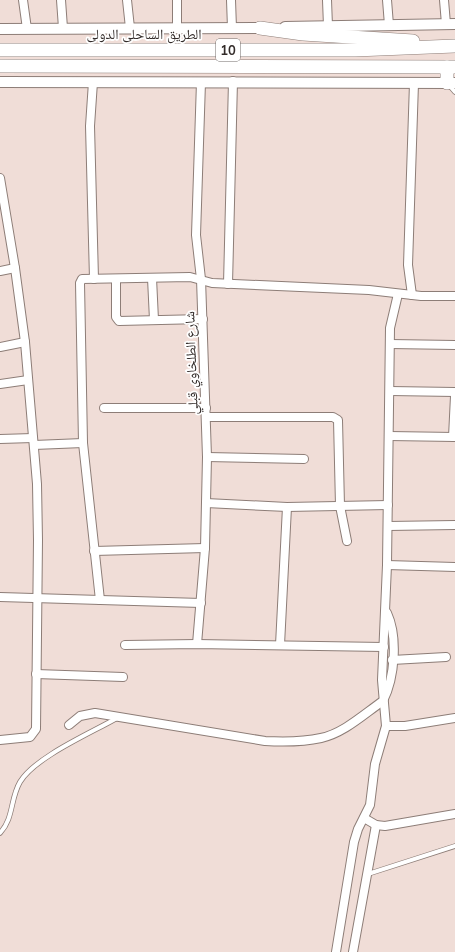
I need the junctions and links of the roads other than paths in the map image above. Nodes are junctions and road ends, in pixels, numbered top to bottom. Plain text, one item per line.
1 (23, 0) edge
2 (61, 0) edge
3 (127, 0) edge
4 (177, 0) edge
5 (231, 0) edge
6 (327, 0) edge
7 (387, 0) edge
8 (444, 0) edge
9 (451, 24) edge
10 (389, 25) junction
11 (328, 26) junction
12 (63, 28) junction
13 (130, 28) junction
14 (177, 28) junction
15 (232, 28) junction
16 (260, 28) junction
17 (0, 29) edge
18 (27, 29) junction
19 (452, 46) edge
20 (0, 50) edge
21 (0, 66) edge
22 (451, 67) edge
23 (233, 81) junction
24 (0, 82) edge
25 (93, 82) junction
26 (201, 82) junction
27 (414, 83) junction
28 (452, 86) edge
29 (0, 178) edge
30 (15, 268) junction
31 (0, 271) edge
32 (152, 278) junction
33 (94, 279) junction
34 (116, 279) junction
35 (201, 279) junction
36 (228, 284) junction
37 (398, 294) junction
38 (412, 295) junction
39 (455, 296) edge
40 (203, 319) junction
41 (154, 320) junction
42 (25, 342) junction
43 (390, 344) junction
44 (455, 345) edge
45 (0, 347) edge
46 (28, 380) junction
47 (0, 384) edge
48 (390, 392) junction
49 (455, 392) edge
50 (455, 396) edge
51 (104, 408) dead end
52 (206, 408) junction
53 (206, 417) junction
54 (390, 436) junction
55 (454, 437) edge
56 (0, 438) edge
57 (33, 441) junction
58 (83, 444) junction
59 (207, 457) junction
60 (304, 459) dead end
61 (206, 503) junction
62 (388, 505) junction
63 (340, 506) junction
64 (287, 507) junction
65 (455, 525) edge
66 (388, 526) junction
67 (347, 542) dead end
68 (205, 548) junction
69 (94, 551) junction
70 (387, 565) junction
71 (455, 567) edge
72 (0, 597) edge
73 (37, 598) junction
74 (100, 600) junction
75 (201, 603) junction
76 (386, 610) junction
77 (197, 644) junction
78 (125, 645) dead end
79 (280, 645) junction
80 (384, 647) junction
81 (446, 656) dead end
82 (392, 660) junction
83 (36, 674) junction
84 (123, 677) dead end
85 (382, 701) junction
86 (119, 717) junction
87 (455, 718) edge
88 (69, 724) dead end
89 (386, 726) junction
90 (0, 740) edge
91 (455, 814) edge
92 (364, 818) junction
93 (376, 825) junction
94 (0, 834) edge
95 (455, 846) edge
96 (367, 874) junction
97 (336, 952) edge
98 (353, 952) edge

1 - 18 street
2 - 12 street
3 - 13 street
4 - 14 street
5 - 15 street
6 - 11 street
7 - 10 street
8 - 9 street
9 - 10 street
10 - 11 street
11 - 16 street
12 - 13 street
12 - 18 street
13 - 14 street
14 - 15 street
15 - 16 street
16 - 19 highway
17 - 18 street
19 - 20 highway, الطريق الساحلى الدولى / 10
21 - 22 highway, 10
22 - 28 highway
23 - 26 street
23 - 27 street
23 - 36 street
24 - 25 street
25 - 26 street
25 - 33 street
26 - 35 street, شارع الطلخاوي قبلي
27 - 28 street
27 - 38 street
29 - 30 street
30 - 31 street
30 - 42 street
32 - 34 street
32 - 35 street
32 - 41 street
33 - 34 street
33 - 58 street
34 - 41 street
35 - 36 street
35 - 40 street, شارع الطلخاوي قبلي
36 - 37 street
37 - 38 street
37 - 43 street
38 - 39 street
40 - 41 street
40 - 52 street, شارع الطلخاوي قبلي
42 - 45 street
42 - 46 street
43 - 44 street
43 - 48 street
46 - 47 street
46 - 57 street
48 - 49 street
48 - 54 street
50 - 55 street
51 - 52 street
52 - 53 street, شارع الطلخاوي قبلي
53 - 59 street, شارع الطلخاوي قبلي
53 - 63 street
54 - 55 street
54 - 62 street
56 - 57 street
57 - 58 street
57 - 73 street
58 - 69 street
59 - 60 street
59 - 61 street, شارع الطلخاوي قبلي
61 - 64 street
61 - 68 street, شارع الطلخاوي قبلي
62 - 63 street
62 - 66 street
63 - 64 street
63 - 67 street
64 - 79 street
65 - 66 street
66 - 70 street
68 - 69 street
68 - 75 street, شارع الطلخاوي قبلي
69 - 74 street
70 - 71 street
70 - 76 street
72 - 73 street
73 - 74 street
73 - 83 street
74 - 75 street
75 - 77 street, شارع الطلخاوي قبلي
76 - 80 street
76 - 82 street
77 - 78 street
77 - 79 street
79 - 80 street
80 - 85 street
81 - 82 street
82 - 85 street
83 - 84 street
83 - 90 street
85 - 86 street
85 - 89 street
86 - 88 street
86 - 94 lane
87 - 89 street
89 - 92 street
91 - 93 street
92 - 93 street
92 - 97 street
93 - 96 street
95 - 96 lane
96 - 98 street

